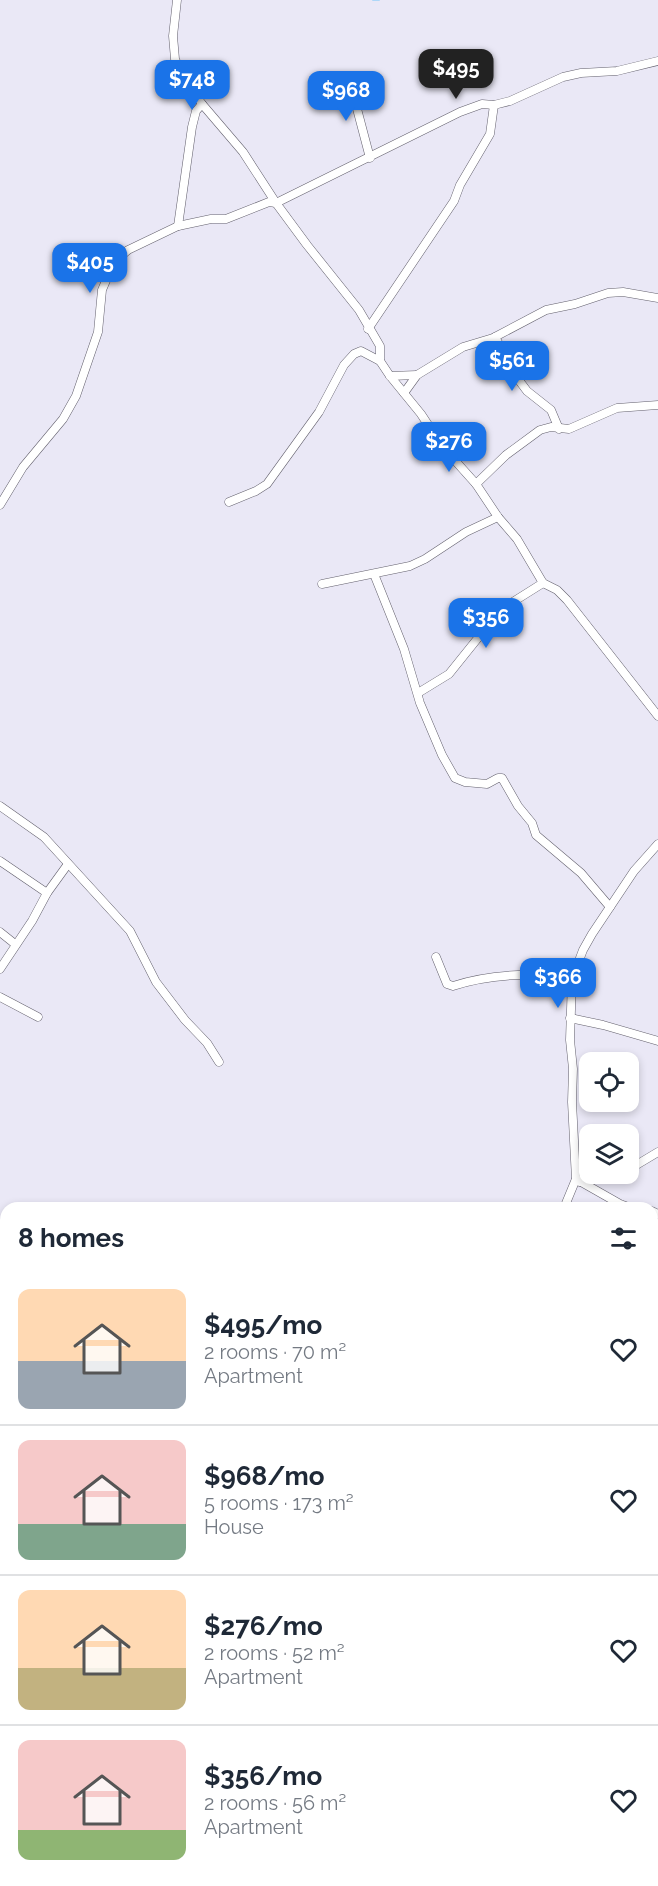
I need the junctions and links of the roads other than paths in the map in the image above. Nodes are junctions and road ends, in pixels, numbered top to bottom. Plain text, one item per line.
1 (177, 0) edge
2 (658, 61) edge
3 (353, 79) dead end
4 (202, 104) junction
5 (494, 105) junction
6 (370, 158) junction
7 (276, 203) junction
8 (178, 226) junction
9 (658, 298) edge
10 (368, 329) junction
11 (495, 337) junction
12 (380, 361) junction
13 (417, 375) junction
14 (390, 376) junction
15 (404, 393) junction
16 (658, 405) edge
17 (559, 429) junction
18 (476, 484) junction
19 (229, 502) dead end
20 (0, 505) edge
21 (498, 517) junction
22 (374, 574) junction
23 (322, 584) dead end
24 (543, 584) junction
25 (418, 693) junction
26 (658, 716) edge
27 (0, 806) edge
28 (658, 844) edge
29 (0, 861) edge
30 (68, 864) junction
31 (47, 893) junction
32 (610, 907) junction
33 (0, 932) edge
34 (15, 944) junction
35 (436, 957) dead end
36 (576, 967) junction
37 (0, 969) edge
38 (0, 997) edge
39 (38, 1017) dead end
40 (570, 1018) junction
41 (658, 1041) edge
42 (219, 1062) dead end
43 (658, 1152) edge
44 (639, 1163) edge
45 (578, 1181) junction
46 (567, 1202) edge
47 (616, 1202) edge

1 - 4 street
2 - 5 street
3 - 6 street
4 - 7 street
4 - 8 street
5 - 6 street
5 - 10 street
6 - 7 street
7 - 8 street
7 - 10 street
8 - 20 street
9 - 11 street
10 - 12 street
11 - 13 street
11 - 17 street
12 - 14 street
12 - 19 street
13 - 14 street
13 - 15 street
14 - 15 street
15 - 18 street
16 - 17 street
17 - 18 street
18 - 21 street
21 - 22 street
21 - 24 street
22 - 23 street
22 - 25 street
24 - 25 street
24 - 26 street
25 - 32 street
27 - 30 street
28 - 32 street
29 - 31 street
30 - 31 street
30 - 42 street
31 - 34 street
32 - 36 street
33 - 34 street
34 - 37 street
35 - 36 street
36 - 40 street
38 - 39 street
40 - 41 street
40 - 45 street
43 - 44 street
45 - 46 street
45 - 47 street

